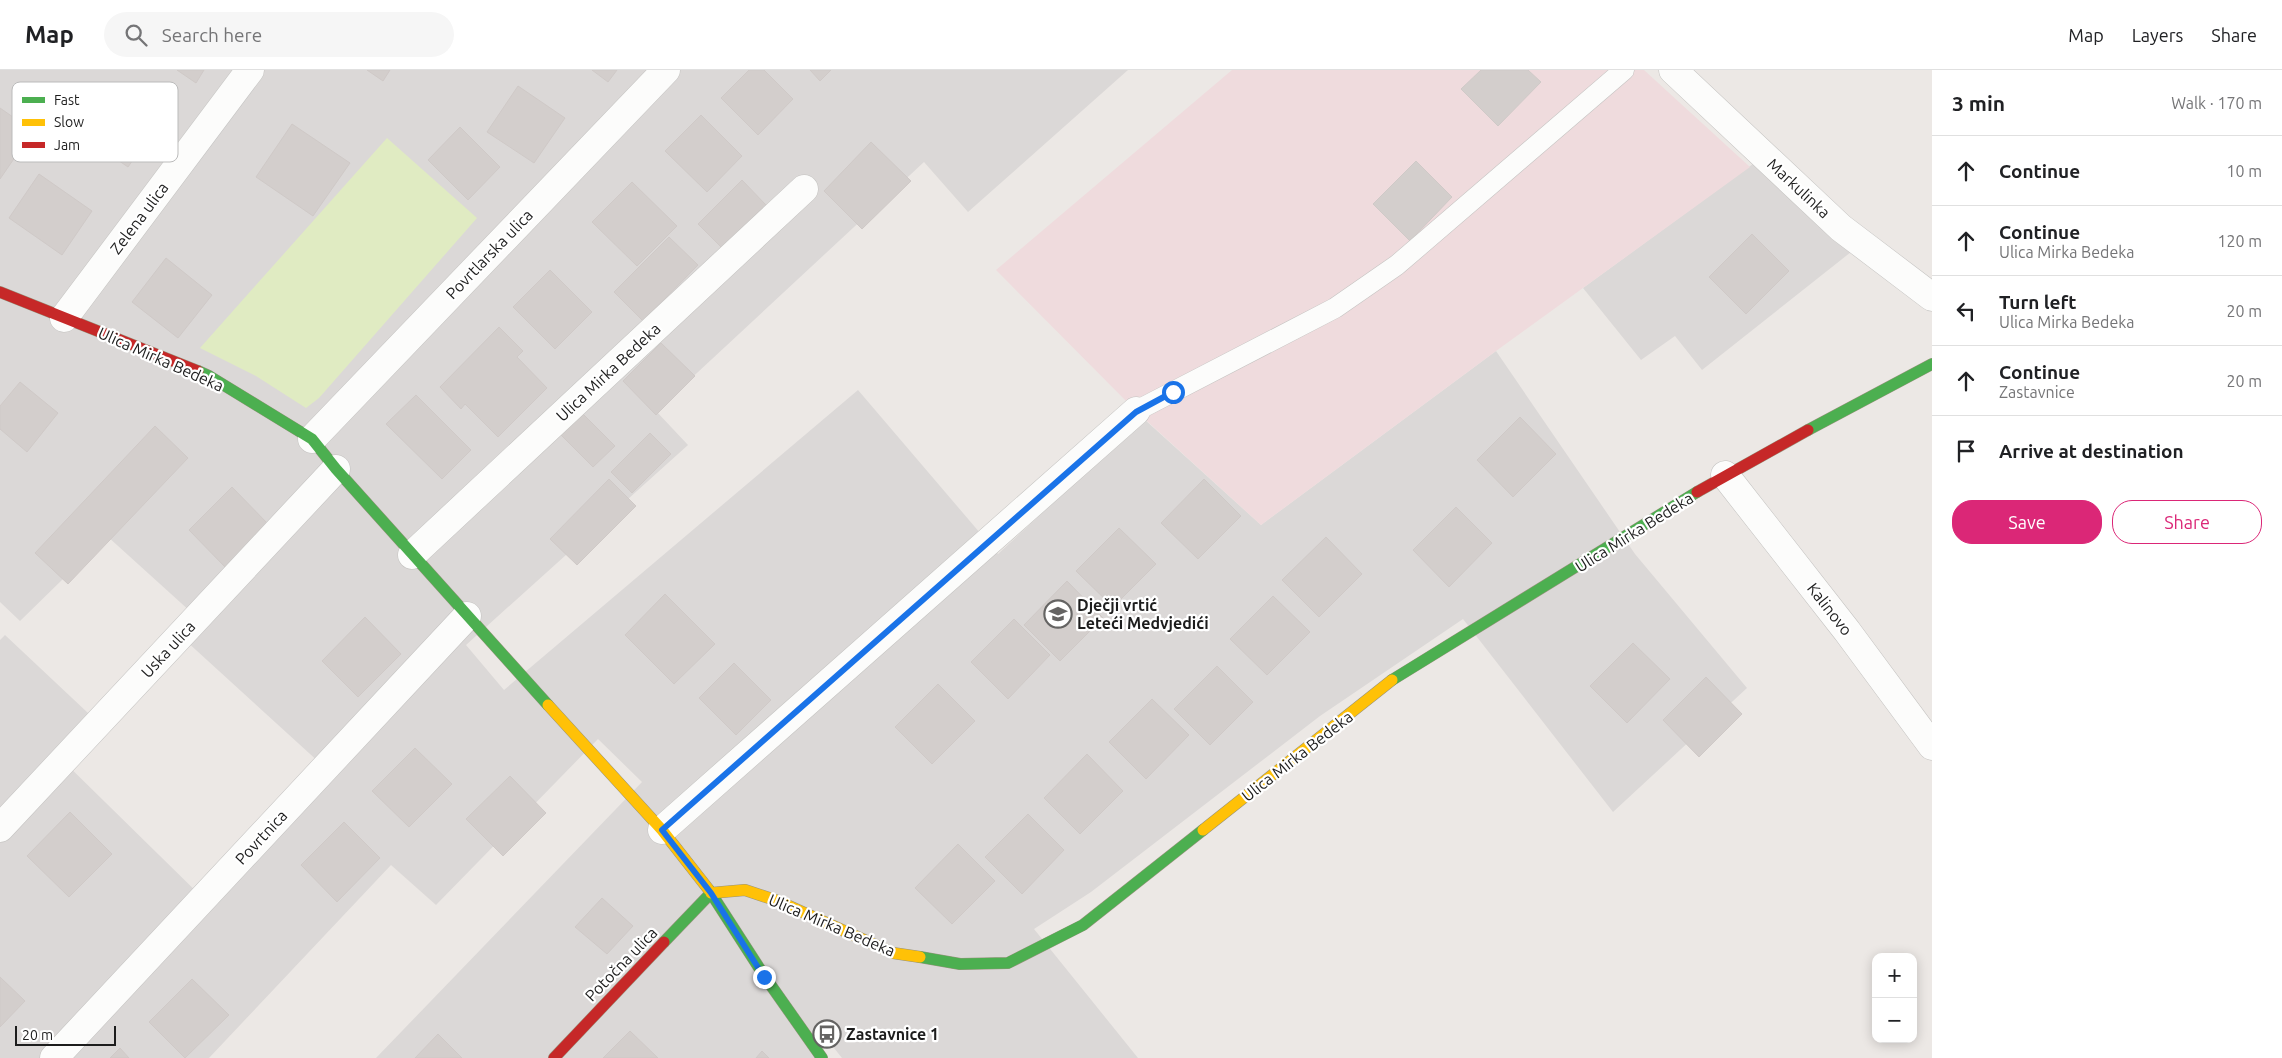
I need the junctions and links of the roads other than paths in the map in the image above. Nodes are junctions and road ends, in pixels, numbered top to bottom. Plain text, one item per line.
1 (250, 70) edge
2 (666, 70) edge
3 (1624, 70) edge
4 (1673, 70) edge
5 (804, 189) dead end
6 (0, 292) edge
7 (1932, 297) edge
8 (64, 318) junction
9 (1932, 364) edge
10 (1136, 412) joint
11 (312, 439) junction
12 (336, 469) junction
13 (1725, 475) junction
14 (412, 554) junction
15 (467, 616) junction
16 (1932, 746) edge
17 (0, 828) edge
18 (662, 830) junction
19 (711, 893) junction
20 (54, 1058) edge
21 (554, 1058) edge
22 (822, 1058) edge

1 - 8 street, Zelena ulica
2 - 11 street, Povrtlarska ulica
3 - 10 lane
4 - 7 street, Markulinka
5 - 14 street, Ulica Mirka Bedeka
6 - 8 street, Ulica Mirka Bedeka
8 - 11 street, Ulica Mirka Bedeka
9 - 13 street, Ulica Mirka Bedeka
10 - 18 street
11 - 12 street, Ulica Mirka Bedeka
12 - 14 street, Ulica Mirka Bedeka
12 - 17 street, Uska ulica
13 - 16 street, Kalinovo
13 - 19 street, Ulica Mirka Bedeka
14 - 15 street, Ulica Mirka Bedeka
15 - 18 street, Ulica Mirka Bedeka
15 - 20 street, Povrtnica
18 - 19 street, Ulica Mirka Bedeka
19 - 21 street, Potočna ulica
19 - 22 street

